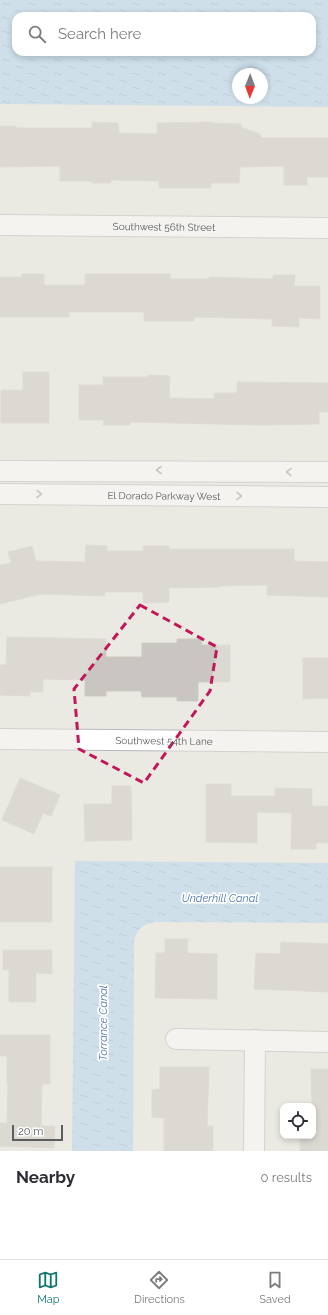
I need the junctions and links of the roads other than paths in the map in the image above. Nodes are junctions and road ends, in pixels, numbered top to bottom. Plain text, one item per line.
1 (0, 225) edge
2 (328, 228) edge
3 (0, 471) edge
4 (328, 472) edge
5 (0, 494) edge
6 (328, 497) edge
7 (0, 739) edge
8 (328, 742) edge
9 (176, 1038) dead end
10 (255, 1040) junction
11 (328, 1042) edge
12 (254, 1151) edge

1 - 2 street, Southwest 56th Street
4 -> 3 street
5 -> 6 street, El Dorado Parkway West
7 - 8 street, Southwest 54th Lane
9 - 10 street
10 - 11 street
10 - 12 street

